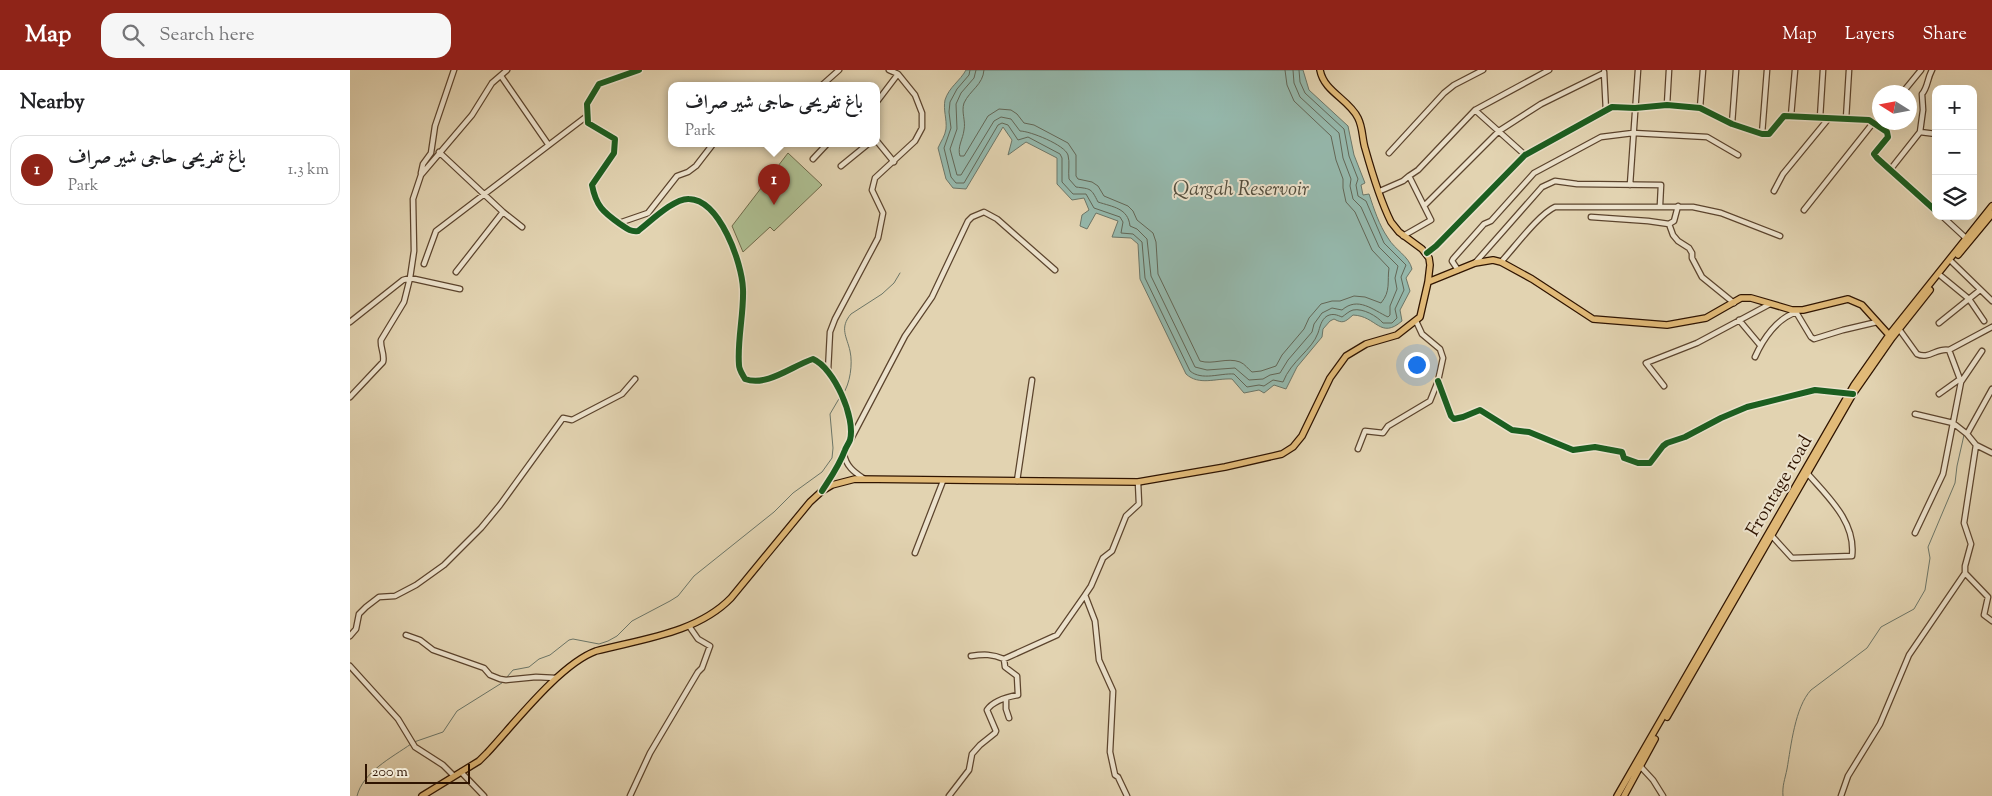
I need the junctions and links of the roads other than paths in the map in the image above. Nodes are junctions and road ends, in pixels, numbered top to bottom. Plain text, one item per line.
1 (454, 70) edge
2 (508, 70) edge
3 (639, 70) edge
4 (839, 70) edge
5 (889, 70) edge
6 (1320, 70) edge
7 (1483, 70) edge
8 (1549, 70) edge
9 (1638, 70) edge
10 (1669, 70) edge
11 (1702, 70) edge
12 (1736, 70) edge
13 (1767, 70) edge
14 (1795, 70) edge
15 (1823, 70) edge
16 (1849, 70) edge
17 (1921, 70) edge
18 (1932, 70) edge
19 (1604, 71) edge
20 (898, 74) junction
21 (501, 76) junction
22 (826, 82) edge
23 (1909, 85) edge
24 (880, 99) edge
25 (1667, 105) junction
26 (1635, 108) junction
27 (1700, 108) junction
28 (1475, 110) junction
29 (1606, 111) junction
30 (586, 116) junction
31 (1791, 116) junction
32 (1820, 118) junction
33 (1829, 118) junction
34 (1846, 119) junction
35 (1872, 122) edge
36 (1732, 124) junction
37 (1872, 130) edge
38 (1884, 130) edge
39 (1499, 131) junction
40 (1920, 132) junction
41 (1633, 134) junction
42 (1762, 134) junction
43 (1932, 134) edge
44 (548, 144) junction
45 (880, 145) edge
46 (711, 147) edge
47 (824, 147) edge
48 (864, 147) edge
49 (439, 152) junction
50 (1389, 153) dead end
51 (1525, 155) junction
52 (1738, 155) dead end
53 (813, 159) dead end
54 (894, 162) junction
55 (841, 166) dead end
56 (1890, 170) junction
57 (421, 175) junction
58 (1409, 176) junction
59 (1630, 185) junction
60 (1774, 191) dead end
61 (1380, 192) junction
62 (483, 193) junction
63 (1660, 205) junction
64 (1424, 206) junction
65 (1678, 206) junction
66 (1992, 206) edge
67 (1932, 207) edge
68 (1804, 210) dead end
69 (502, 212) junction
70 (1992, 214) edge
71 (1591, 217) dead end
72 (1946, 220) edge
73 (619, 223) junction
74 (1669, 224) junction
75 (522, 227) dead end
76 (1403, 236) junction
77 (1780, 236) dead end
78 (1968, 240) junction
79 (1427, 254) junction
80 (1475, 262) junction
81 (1501, 262) junction
82 (1952, 262) junction
83 (424, 264) dead end
84 (1055, 270) dead end
85 (1458, 270) junction
86 (456, 272) dead end
87 (1941, 276) junction
88 (410, 278) junction
89 (1428, 282) junction
90 (460, 288) dead end
91 (1980, 290) junction
92 (1969, 299) junction
93 (1992, 301) edge
94 (1734, 303) junction
95 (1770, 304) junction
96 (1800, 311) junction
97 (1740, 320) junction
98 (1416, 321) junction
99 (1984, 321) dead end
100 (350, 322) edge
101 (1877, 322) junction
102 (1939, 323) dead end
103 (1992, 327) edge
104 (1899, 329) junction
105 (1891, 337) junction
106 (1760, 345) junction
107 (1949, 350) junction
108 (1982, 351) dead end
109 (1755, 357) dead end
110 (828, 370) junction
111 (634, 379) dead end
112 (1032, 380) dead end
113 (1438, 380) junction
114 (1960, 380) junction
115 (1664, 386) dead end
116 (1992, 389) edge
117 (1851, 394) junction
118 (1939, 394) dead end
119 (350, 397) edge
120 (1915, 414) dead end
121 (1953, 423) junction
122 (1965, 433) junction
123 (850, 440) junction
124 (1976, 445) junction
125 (846, 448) junction
126 (1358, 449) dead end
127 (1992, 453) edge
128 (1808, 474) junction
129 (863, 478) junction
130 (943, 481) junction
131 (1017, 481) junction
132 (1138, 482) junction
133 (822, 491) junction
134 (1915, 533) dead end
135 (1772, 536) junction
136 (915, 553) dead end
137 (1965, 573) junction
138 (1085, 594) junction
139 (1992, 621) edge
140 (689, 626) junction
141 (406, 635) dead end
142 (350, 636) edge
143 (970, 656) dead end
144 (1004, 659) junction
145 (350, 666) edge
146 (556, 678) junction
147 (1006, 698) junction
148 (1009, 718) dead end
149 (1640, 767) junction
150 (461, 772) junction
151 (454, 776) junction
152 (422, 796) edge
153 (484, 796) edge
154 (630, 796) edge
155 (949, 796) edge
156 (1127, 796) edge
157 (1617, 796) edge
158 (1624, 796) edge
159 (1663, 796) edge
160 (1842, 796) edge

1 - 57 street
2 - 21 street
3 - 30 street
4 - 22 street
5 - 20 street
6 - 61 main road
7 - 50 street
8 - 28 street
9 - 26 street
10 - 25 street
11 - 27 street
12 - 36 street
13 - 42 street
14 - 31 street
15 - 32 street
16 - 34 street
17 - 23 street
18 - 40 street
19 - 29 street
19 - 39 street
20 - 24 street
20 - 54 street
21 - 44 street
21 - 49 street
25 - 26 street
25 - 27 street
26 - 29 street
26 - 41 street
27 - 36 street
28 - 39 street
28 - 58 street
29 - 51 street
30 - 44 street
30 - 73 street
31 - 32 street
31 - 42 street
32 - 33 street
33 - 34 street
33 - 60 street
34 - 35 street
36 - 42 street
37 - 68 street
38 - 56 street
39 - 51 street
39 - 64 street
40 - 43 street
40 - 56 street
41 - 52 street
41 - 59 street
41 - 85 street
44 - 62 street
45 - 54 street
46 - 73 street
47 - 53 street
48 - 55 street
49 - 57 street
49 - 62 street
51 - 79 street
54 - 110 street
56 - 67 street
57 - 88 street
58 - 61 street
58 - 64 street
59 - 63 street
59 - 80 street
61 - 76 main road
62 - 69 street
62 - 83 street
63 - 65 street
63 - 81 street
64 - 76 street
65 - 74 street
65 - 77 street
66 - 78 main road, Frontage road
69 - 75 street
69 - 86 street
70 - 78 main road
71 - 74 street
72 - 78 street
73 - 110 street
74 - 94 street
76 - 79 main road
78 - 82 main road
78 - 105 main road, Frontage road
79 - 89 main road
80 - 81 main road
80 - 85 main road
81 - 94 main road
82 - 87 main road
82 - 91 street
84 - 123 street
85 - 89 main road
87 - 92 street
87 - 104 main road
88 - 90 street
88 - 100 street
88 - 119 street
89 - 98 main road
91 - 92 street
91 - 93 street
92 - 99 street
92 - 102 street
94 - 95 main road
95 - 96 main road
95 - 97 street
96 - 101 main road
96 - 101 street
96 - 106 street
97 - 106 street
97 - 115 street
98 - 113 street
98 - 132 main road
101 - 105 main road
103 - 107 street
104 - 105 main road
104 - 107 street
105 - 117 main road, Frontage road
106 - 109 street
107 - 114 street
108 - 114 street
110 - 123 street
111 - 142 street
112 - 131 street
113 - 117 street
113 - 126 street
114 - 118 street
114 - 121 street
116 - 122 street
117 - 128 main road
117 - 157 main road, Frontage road
120 - 121 street
121 - 122 street
121 - 134 street
122 - 124 street
123 - 125 street
124 - 127 street
124 - 137 street
125 - 129 street
125 - 133 street
128 - 135 main road
128 - 135 street
129 - 130 main road
129 - 133 main road
130 - 131 main road
130 - 136 street
131 - 132 main road
132 - 138 street
133 - 140 main road
135 - 149 main road
137 - 139 street
137 - 160 street
138 - 144 street
138 - 156 street
140 - 146 main road
140 - 154 street
141 - 146 street
143 - 144 street
144 - 147 street
145 - 151 street
146 - 150 main road
147 - 148 street
147 - 155 street
149 - 158 main road
149 - 159 street
150 - 151 main road
150 - 153 street
151 - 152 main road

